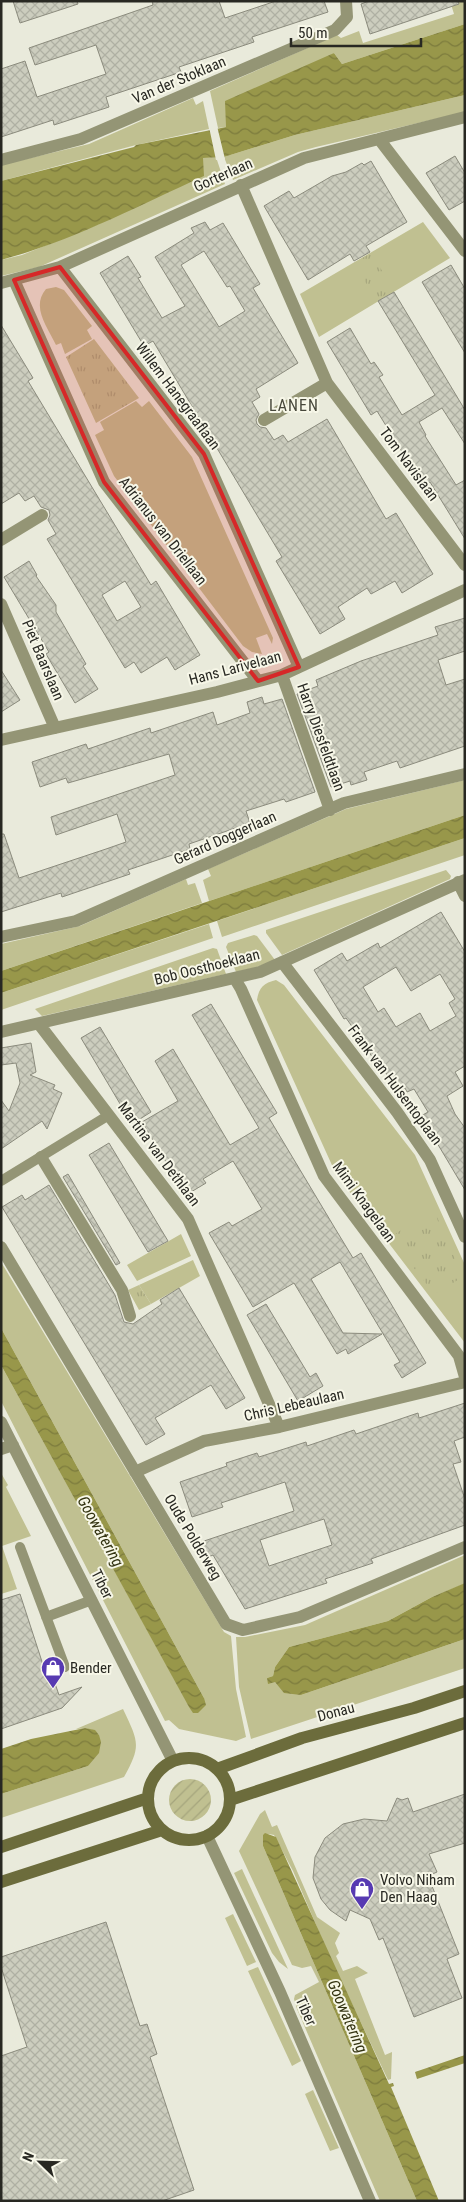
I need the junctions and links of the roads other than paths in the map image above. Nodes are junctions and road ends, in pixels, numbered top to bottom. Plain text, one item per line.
1 (346, 1) edge
2 (465, 117) edge
3 (379, 139) junction
4 (1, 160) edge
5 (241, 185) junction
6 (465, 251) edge
7 (60, 267) junction
8 (8, 282) edge
9 (327, 383) junction
10 (264, 420) dead end
11 (42, 515) dead end
12 (1, 540) edge
13 (465, 565) edge
14 (465, 590) edge
15 (1, 604) edge
16 (299, 667) junction
17 (282, 674) junction
18 (258, 681) junction
19 (55, 728) junction
20 (1, 740) edge
21 (465, 774) edge
22 (330, 810) junction
23 (461, 881) edge
24 (465, 896) edge
25 (1, 937) edge
26 (282, 962) junction
27 (235, 979) junction
28 (39, 1024) junction
29 (1, 1032) edge
30 (109, 1115) junction
31 (41, 1157) junction
32 (1, 1181) edge
33 (465, 1236) edge
34 (1, 1247) edge
35 (130, 1316) dead end
36 (465, 1377) edge
37 (465, 1382) edge
38 (1, 1422) edge
39 (279, 1427) junction
40 (7, 1447) edge
41 (135, 1472) junction
42 (20, 1547) dead end
43 (465, 1547) edge
44 (92, 1600) junction
45 (46, 1617) junction
46 (65, 1667) dead end
47 (465, 1691) edge
48 (465, 1723) edge
49 (173, 1762) junction
50 (217, 1769) junction
51 (148, 1798) junction
52 (230, 1800) junction
53 (162, 1830) junction
54 (207, 1836) junction
55 (1, 1847) edge
56 (1, 1882) edge
57 (370, 2201) edge

1 - 4 street, Van der Stoklaan
2 - 3 street, Gorterlaan
3 - 5 street, Gorterlaan
3 - 6 street
5 - 7 street, Gorterlaan
5 - 9 street, Tom Navislaan
7 - 8 street, Gorterlaan
7 - 16 street, Willem Hanegraaflaan
8 - 18 street, Adrianus van Driellaan
9 - 10 street
9 - 13 street, Tom Navislaan
11 - 12 street
14 - 16 street, Hans Larivelaan
15 - 19 street, Piet Baarslaan
16 - 17 street, Hans Larivelaan
17 - 18 street, Hans Larivelaan
17 - 22 street, Harry Diesfeldtlaan
18 - 19 street, Hans Larivelaan
19 - 20 street, Hans Larivelaan
21 - 22 street, Gerard Doggerlaan
22 - 25 street, Gerard Doggerlaan
23 - 24 street
23 - 26 street, Bob Oosthoeklaan
26 - 27 street, Bob Oosthoeklaan
26 - 33 street, Frank van Hulsentoplaan
27 - 28 street, Bob Oosthoeklaan
27 - 36 street, Mimi Knagelaan
28 - 29 street, Bob Oosthoeklaan
28 - 30 street, Martina van Dethlaan
30 - 31 lane
30 - 39 street, Martina van Dethlaan
31 - 32 lane
31 - 35 street
34 - 41 street, Oude Polderweg
37 - 39 street, Chris Lebeaulaan
38 - 40 street, Tiber
39 - 41 street, Chris Lebeaulaan
40 - 44 street, Tiber
41 - 43 street, Oude Polderweg
42 - 45 lane
44 - 45 lane
44 - 49 street, Tiber
45 - 46 lane
47 - 50 main road, Donau
48 - 52 main road
49 - 50 main road
49 - 51 main road
50 - 52 main road
51 - 53 main road
51 - 55 main road
52 - 54 main road
53 - 54 main road
53 - 56 main road
54 - 57 street, Tiber

